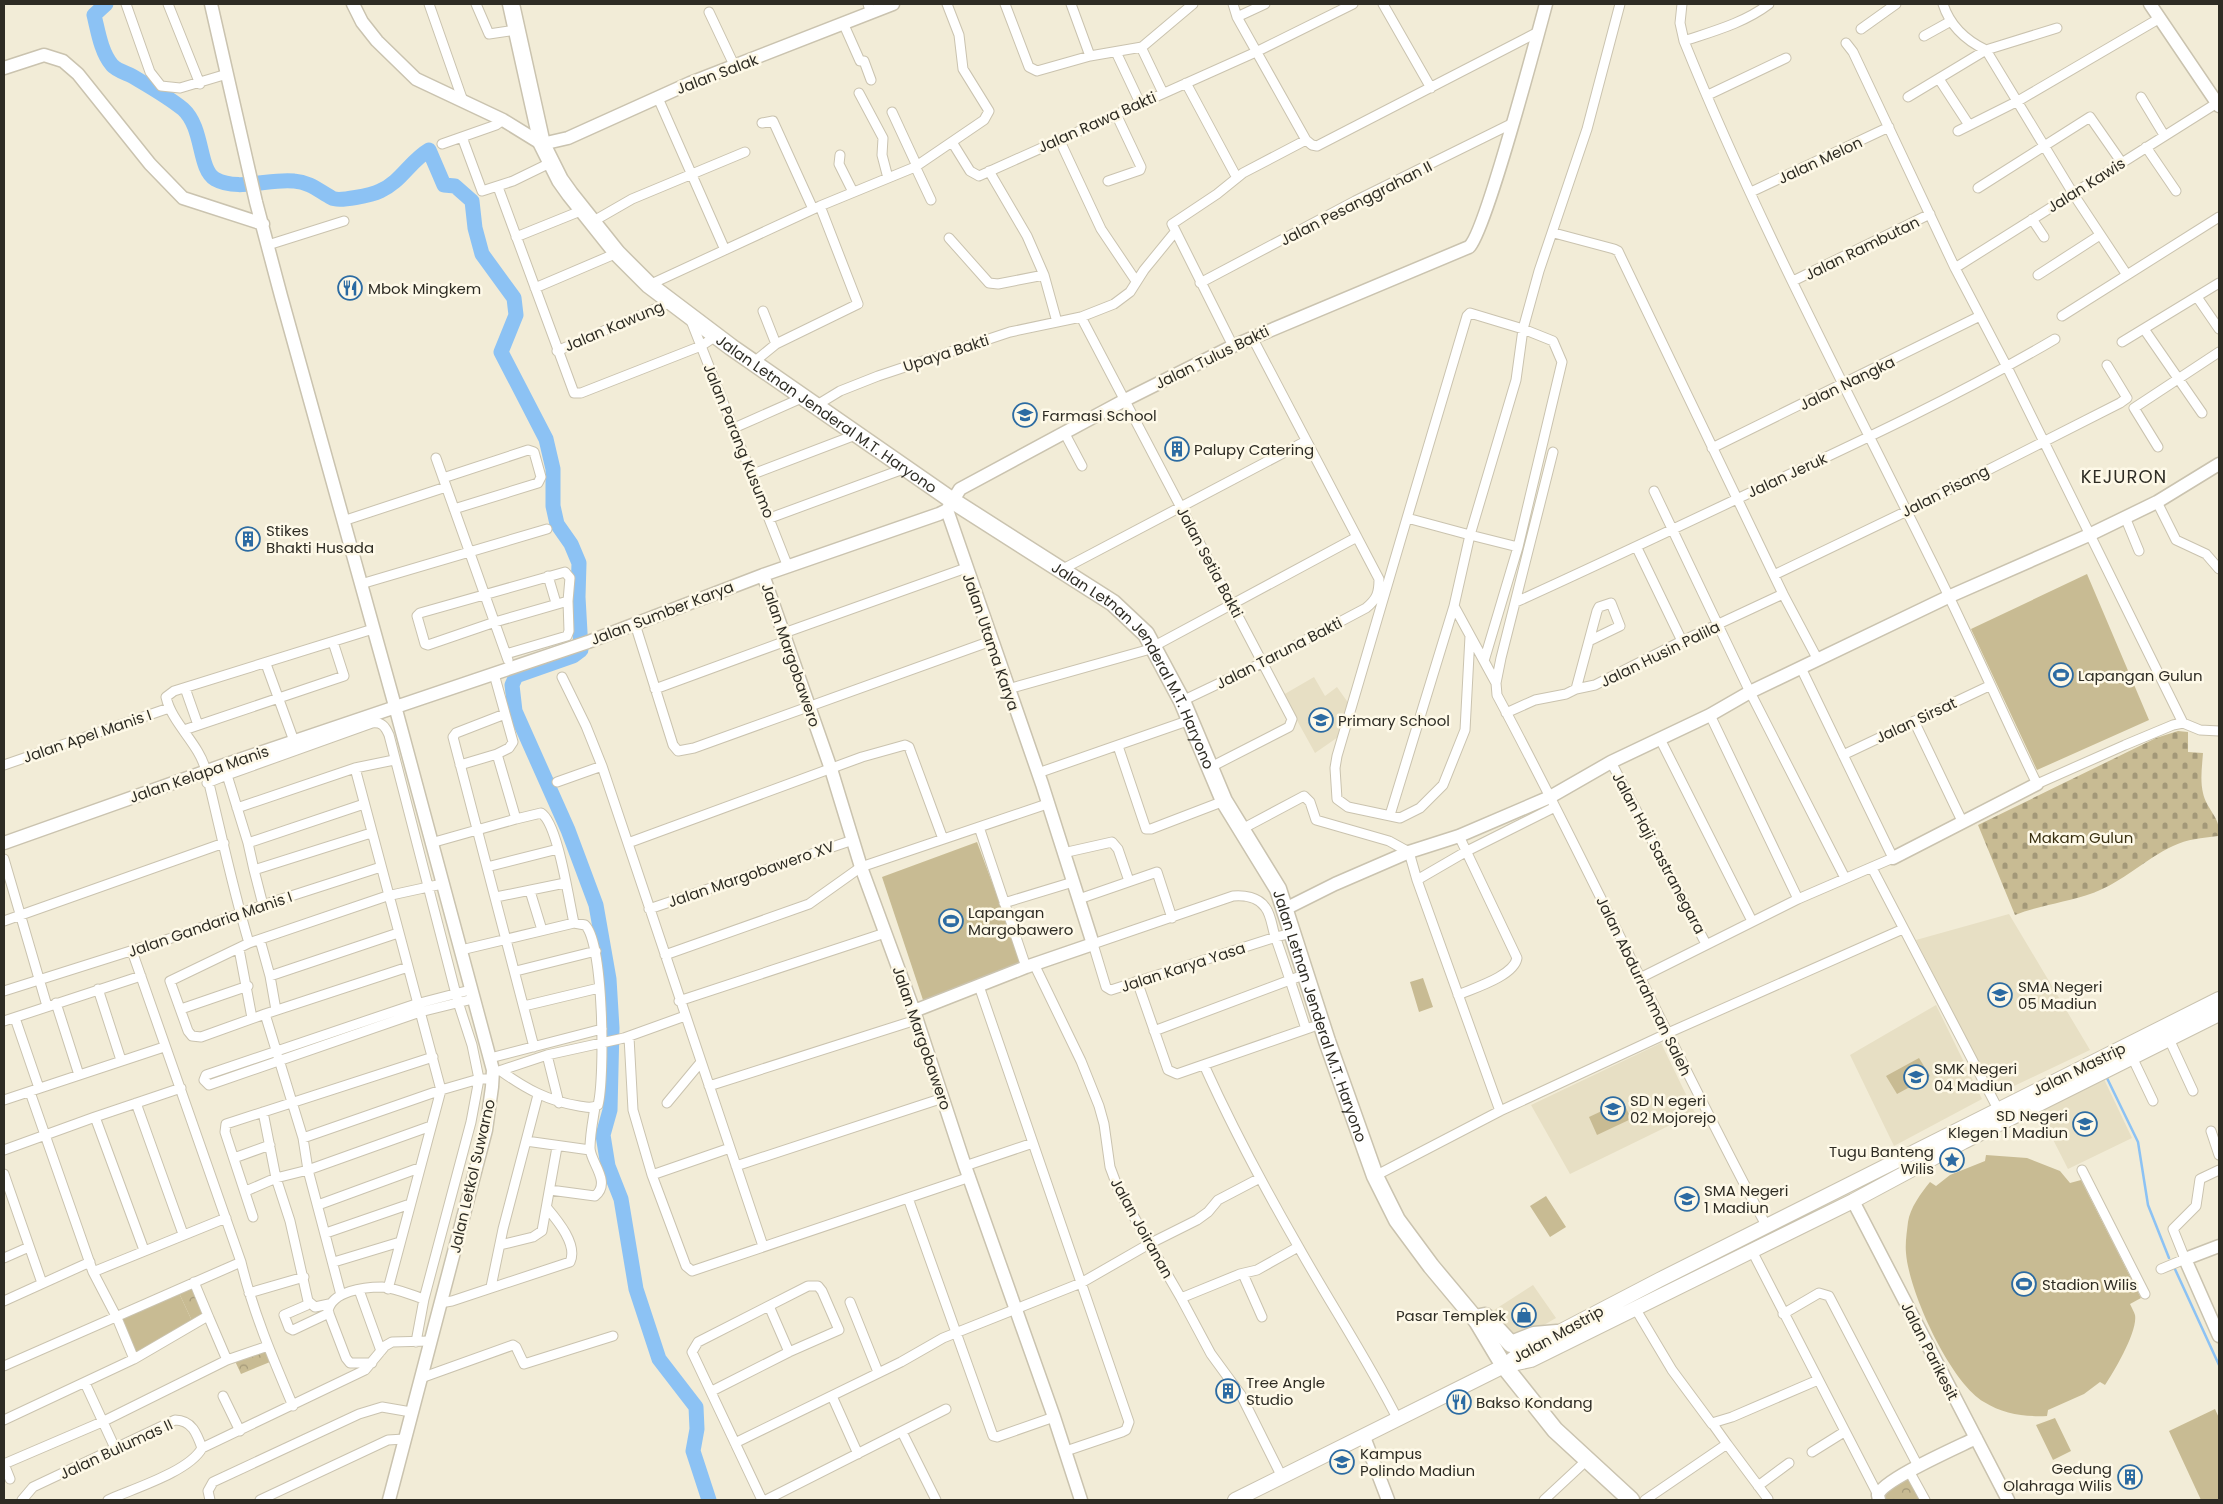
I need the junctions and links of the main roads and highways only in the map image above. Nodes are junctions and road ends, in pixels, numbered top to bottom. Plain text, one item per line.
1 (511, 4) edge
2 (2219, 999) edge
3 (2219, 1014) edge
4 (2100, 1066) junction
5 (1659, 1280) junction
6 (1664, 1294) junction
7 (1475, 1318) junction
8 (1557, 1333) junction
9 (1504, 1366) junction
10 (1235, 1500) edge
11 (1631, 1500) edge

1 - 7 highway, Jalan Letnan Jenderal M.T. Haryono
2 - 4 main road, Jalan Mastrip
3 - 4 main road, Jalan Mastrip
4 - 5 main road, Jalan Mastrip
4 - 6 main road, Jalan Mastrip
5 - 6 main road
5 - 8 main road, Jalan Mastrip
6 - 9 main road, Jalan Mastrip
7 - 8 highway
7 - 9 highway, Jalan Letnan Jenderal M.T. Haryono
8 - 9 main road, Jalan Mastrip
9 - 10 main road
9 - 11 highway, Jalan Letnan Jenderal M.T. Haryono

